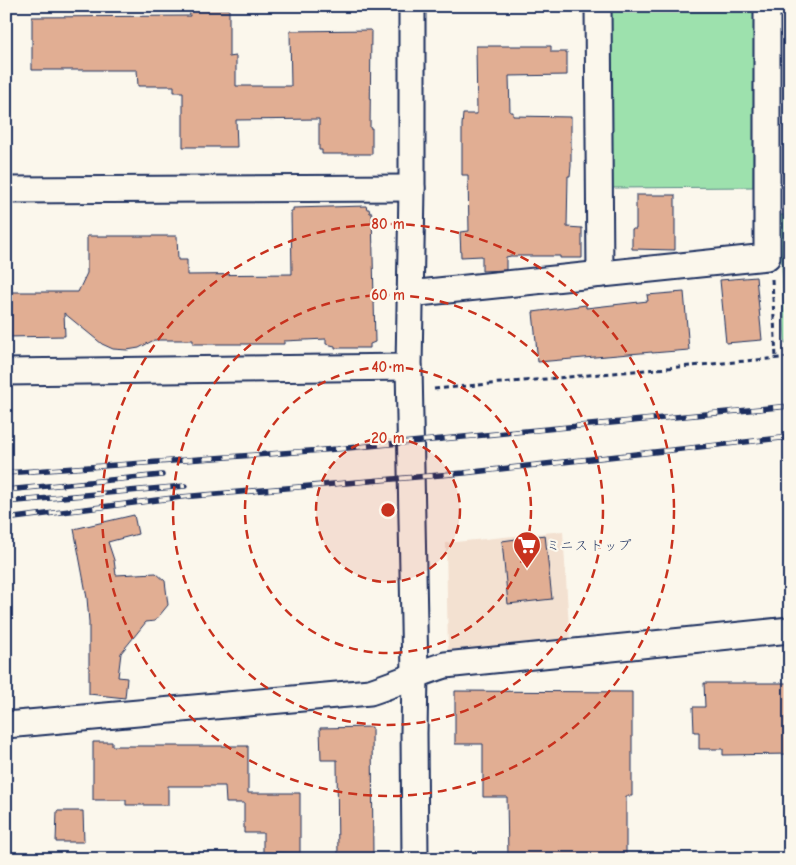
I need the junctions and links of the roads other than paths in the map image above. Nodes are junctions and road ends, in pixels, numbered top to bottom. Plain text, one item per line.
1 (412, 6) edge
2 (598, 6) edge
3 (767, 6) edge
4 (412, 188) junction
5 (6, 190) edge
6 (600, 274) junction
7 (409, 294) junction
8 (409, 367) junction
9 (6, 372) edge
10 (790, 630) edge
11 (415, 674) junction
12 (6, 725) edge
13 (415, 859) edge

1 - 4 street
2 - 6 street
3 - 6 street
4 - 5 street
4 - 7 street
6 - 7 street
7 - 8 street
8 - 9 street
8 - 11 street
10 - 11 street
11 - 12 street
11 - 13 street

